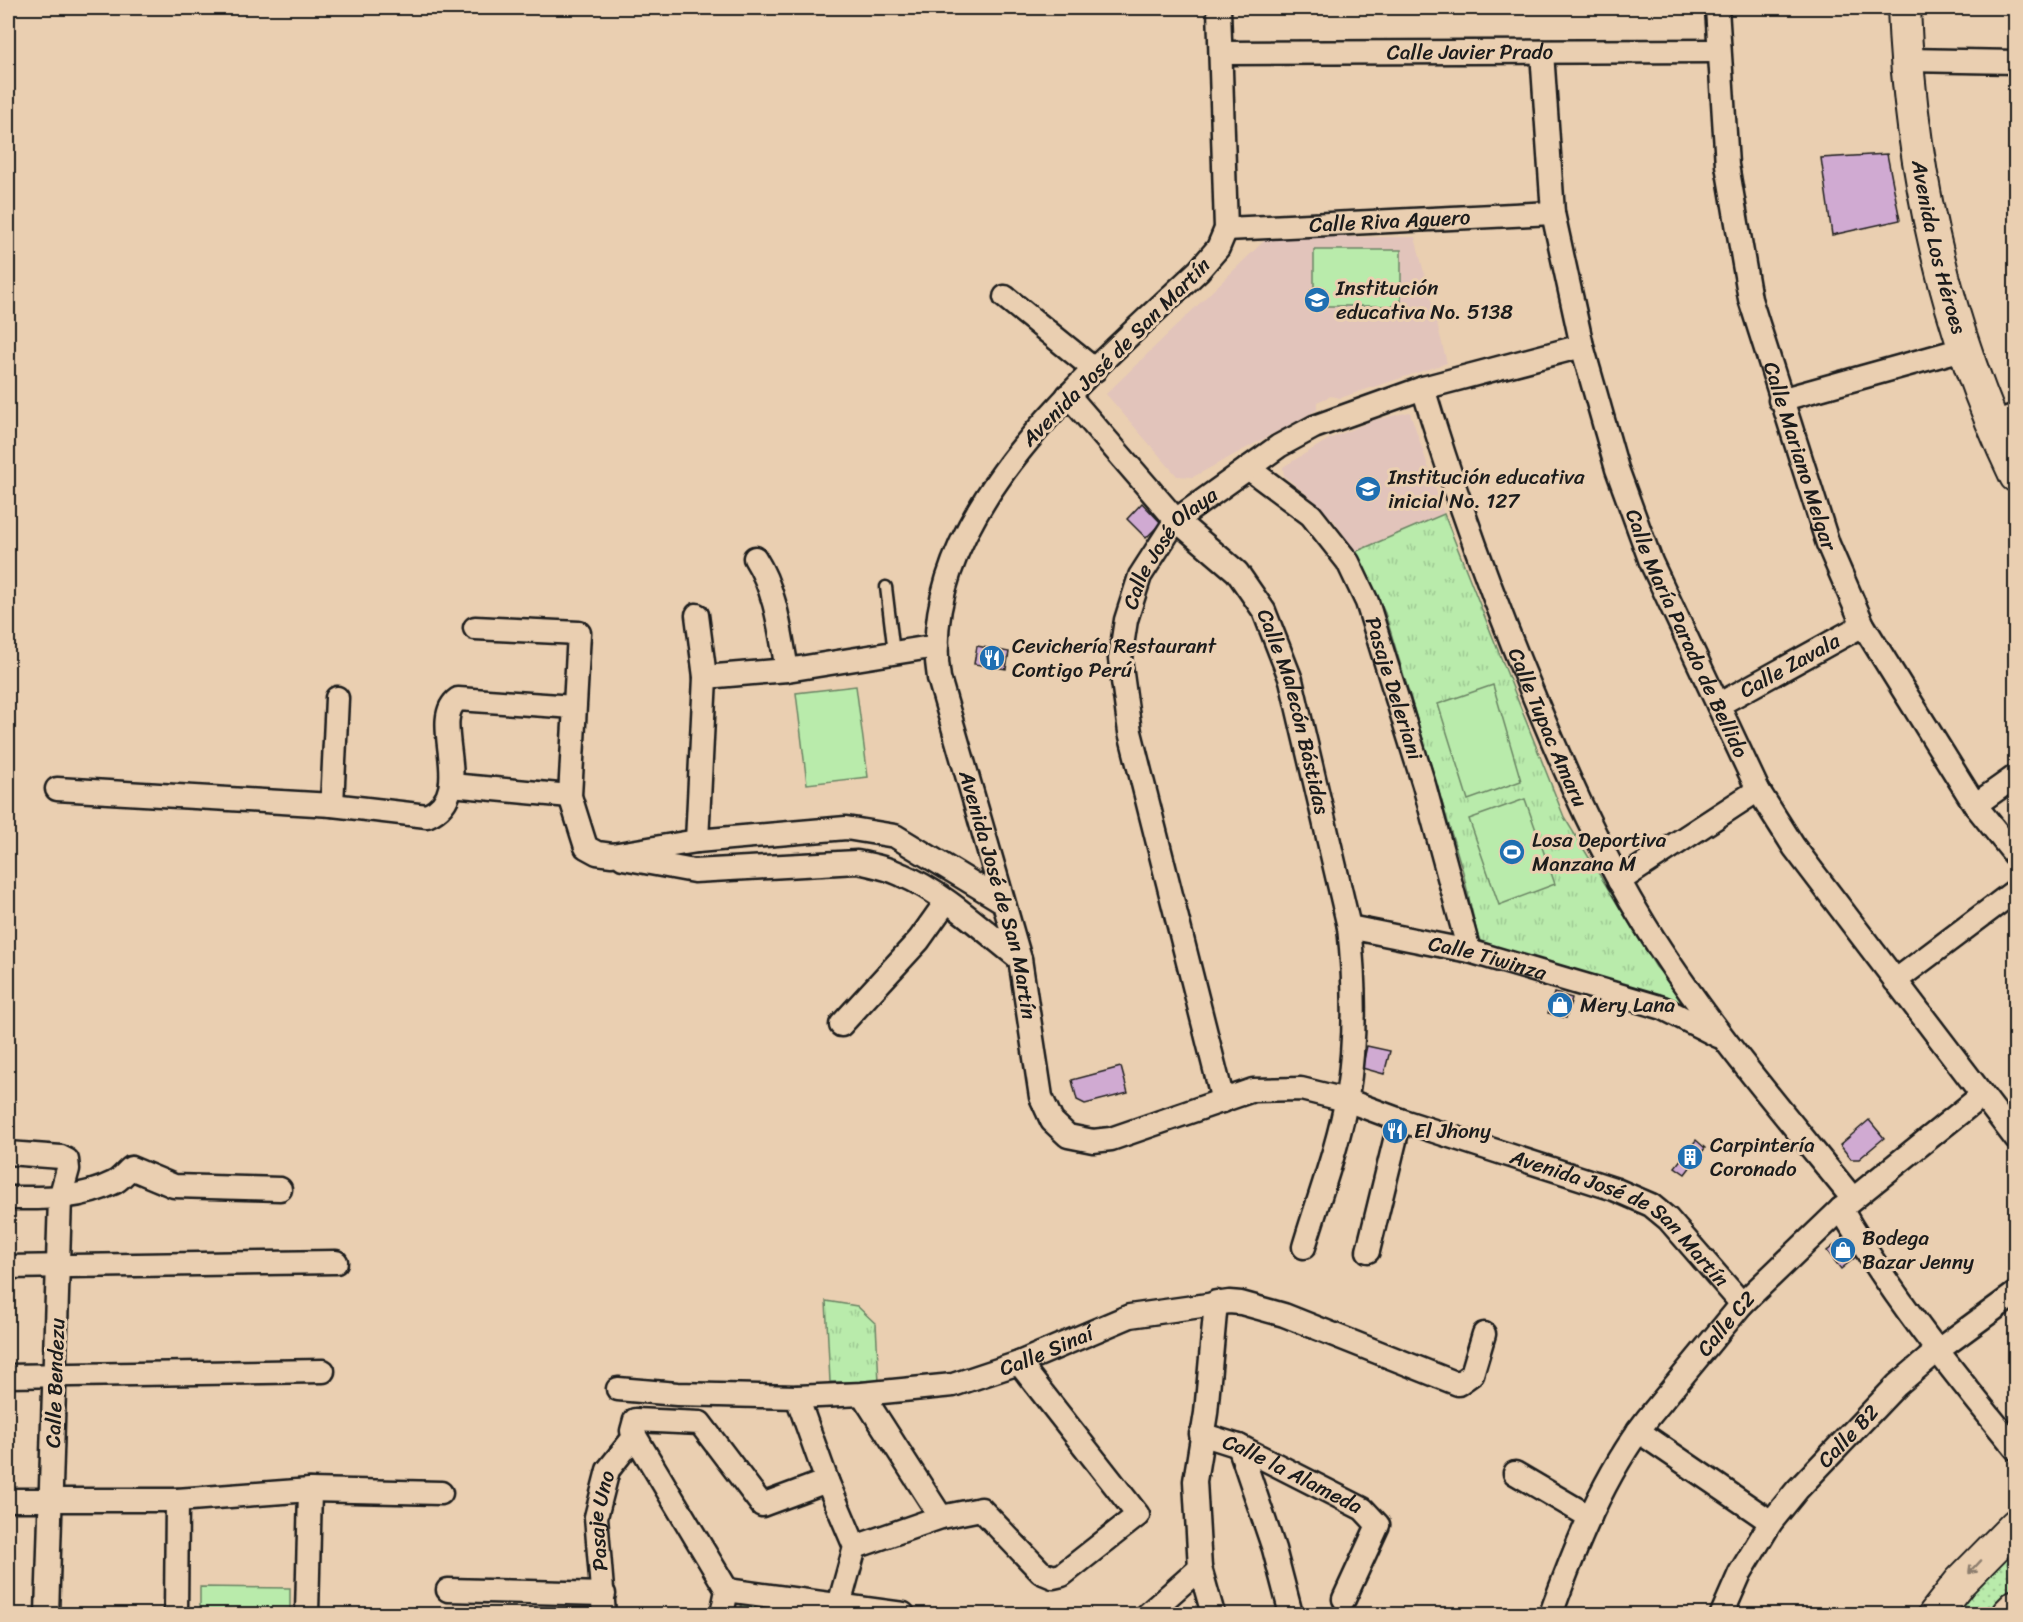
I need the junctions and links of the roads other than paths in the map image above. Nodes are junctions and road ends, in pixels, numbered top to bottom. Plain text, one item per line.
1 (1219, 8) edge
2 (1717, 8) edge
3 (1905, 8) edge
4 (1719, 51) junction
5 (1542, 52) junction
6 (1221, 53) junction
7 (1906, 60) junction
8 (2016, 62) edge
9 (1553, 213) junction
10 (1226, 230) junction
11 (1005, 297) dead end
12 (1582, 346) junction
13 (1963, 349) junction
14 (1095, 370) junction
15 (1423, 388) junction
16 (1068, 395) junction
17 (1780, 400) junction
18 (2003, 419) edge
19 (1248, 468) junction
20 (2016, 476) edge
21 (1176, 520) junction
22 (755, 558) dead end
23 (886, 587) dead end
24 (697, 615) dead end
25 (1863, 625) junction
26 (475, 628) dead end
27 (937, 646) junction
28 (894, 653) junction
29 (787, 670) junction
30 (705, 677) junction
31 (337, 698) dead end
32 (1718, 705) junction
33 (574, 707) junction
34 (2016, 776) edge
35 (451, 785) junction
36 (57, 789) dead end
37 (1758, 790) junction
38 (570, 796) junction
39 (332, 805) junction
40 (1975, 805) junction
41 (697, 841) junction
42 (612, 855) junction
43 (2016, 856) edge
44 (1619, 881) junction
45 (2016, 890) edge
46 (1002, 901) junction
47 (946, 902) junction
48 (1349, 927) junction
49 (1469, 951) junction
50 (1020, 958) junction
51 (1895, 981) junction
52 (841, 1025) dead end
53 (1725, 1039) junction
54 (1981, 1096) junction
55 (1346, 1100) junction
56 (1223, 1101) junction
57 (1400, 1120) junction
58 (2016, 1139) edge
59 (8, 1153) edge
60 (280, 1189) dead end
61 (8, 1198) edge
62 (60, 1198) junction
63 (1847, 1204) junction
64 (1304, 1247) dead end
65 (1368, 1251) dead end
66 (336, 1262) dead end
67 (8, 1267) edge
68 (58, 1268) junction
69 (2016, 1293) edge
70 (1216, 1302) junction
71 (1742, 1304) junction
72 (1484, 1334) dead end
73 (1937, 1351) junction
74 (1019, 1362) junction
75 (323, 1371) dead end
76 (8, 1376) edge
77 (57, 1377) junction
78 (618, 1389) dead end
79 (862, 1394) junction
80 (797, 1397) junction
81 (1638, 1431) junction
82 (1201, 1434) junction
83 (635, 1436) junction
84 (1239, 1446) junction
85 (2016, 1449) edge
86 (1515, 1473) dead end
87 (827, 1480) junction
88 (310, 1490) junction
89 (441, 1492) dead end
90 (8, 1500) edge
91 (50, 1500) junction
92 (177, 1500) junction
93 (941, 1517) junction
94 (1590, 1517) junction
95 (1771, 1522) junction
96 (2016, 1525) edge
97 (855, 1547) junction
98 (1200, 1568) junction
99 (448, 1590) dead end
100 (727, 1590) junction
101 (1344, 1599) dead end
102 (604, 1604) edge
103 (839, 1605) junction
104 (2016, 1606) edge
105 (47, 1614) edge
106 (176, 1614) edge
107 (307, 1614) edge
108 (722, 1614) edge
109 (903, 1614) edge
110 (1148, 1614) edge
111 (1213, 1614) edge
112 (1291, 1614) edge
113 (1551, 1614) edge
114 (1722, 1614) edge
115 (1935, 1614) edge
116 (2008, 1614) edge

1 - 6 street
2 - 4 street, Calle Mariano Melgar
3 - 7 street, Avenida Los Héroes
4 - 5 street, Calle Javier Prado
4 - 17 street, Calle Mariano Melgar
5 - 6 street, Calle Javier Prado
5 - 9 street, Calle María Parado de Bellido
6 - 10 street
7 - 8 street
7 - 13 street, Avenida Los Héroes
9 - 10 street, Calle Riva Aguero
9 - 12 street, Calle María Parado de Bellido
10 - 14 street, Avenida José de San Martín
11 - 14 street
12 - 15 street, Calle José Olaya
12 - 32 street, Calle María Parado de Bellido
13 - 17 street
13 - 18 street, Avenida Los Héroes
14 - 16 street, Avenida José de San Martín
15 - 19 street, Calle José Olaya
15 - 44 street, Calle Tupac Amaru
16 - 21 street, Calle Malecón Bástidas
16 - 27 street, Avenida José de San Martín
17 - 25 street, Calle Mariano Melgar
18 - 20 street, Avenida Los Héroes
19 - 21 street, Calle José Olaya
19 - 49 street, Pasaje Deleriani
21 - 48 street, Calle Malecón Bástidas
21 - 56 street, Calle José Olaya
22 - 29 street
23 - 28 lane
24 - 30 street
25 - 32 street, Calle Zavala
25 - 40 street, Calle Mariano Melgar
26 - 33 street
27 - 28 street
27 - 46 street, Avenida José de San Martín
28 - 29 street
29 - 30 street
30 - 41 street
31 - 39 street
32 - 37 street, Calle María Parado de Bellido
33 - 35 street
33 - 38 street
34 - 40 street
35 - 38 street
35 - 39 street
36 - 39 street
37 - 44 street
37 - 51 street, Calle María Parado de Bellido
38 - 42 street
40 - 43 street, Calle Mariano Melgar
41 - 42 street
41 - 46 street
42 - 47 street
44 - 53 street, Calle Tupac Amaru
45 - 51 street
46 - 50 street, Avenida José de San Martín
47 - 50 street
47 - 52 street
48 - 49 street, Calle Tiwinza
48 - 55 street, Calle Malecón Bástidas
49 - 53 street, Calle Tiwinza
50 - 56 street, Avenida José de San Martín
51 - 54 street, Calle María Parado de Bellido
53 - 63 street, Calle Tupac Amaru
54 - 58 street, Calle María Parado de Bellido
54 - 63 street, Calle C2
55 - 56 street, Avenida José de San Martín
55 - 57 street, Avenida José de San Martín
55 - 64 street, Calle Malecón Bástidas
57 - 65 street
57 - 71 street, Avenida José de San Martín
59 - 62 street, Calle Bendezu
60 - 62 street
61 - 62 street
62 - 68 street, Calle Bendezu
63 - 71 street, Calle C2
63 - 73 street, Calle Tupac Amaru
66 - 68 street
67 - 68 street
68 - 77 street, Calle Bendezu
69 - 73 street, Calle B2
70 - 72 street, Calle Sinaí
70 - 74 street, Calle Sinaí
70 - 82 street
71 - 81 street, Calle C2
73 - 85 street, Calle Tupac Amaru
73 - 95 street, Calle B2
74 - 79 street, Calle Sinaí
74 - 93 street
75 - 77 street
76 - 77 street
77 - 91 street, Calle Bendezu
78 - 80 street, Calle Sinaí
79 - 80 street, Calle Sinaí
79 - 93 street
80 - 87 street
81 - 94 street, Calle C2
81 - 95 street
82 - 84 street, Calle la Alameda
82 - 98 street
83 - 87 street, Pasaje Uno
83 - 100 street
83 - 102 street, Pasaje Uno
84 - 101 street, Calle la Alameda
84 - 112 street
86 - 94 street
87 - 97 street
88 - 89 street
88 - 92 street
88 - 107 street
90 - 91 street
91 - 92 street
91 - 105 street, Calle Bendezu
92 - 106 street
93 - 97 street
94 - 113 street, Calle C2
95 - 114 street, Calle B2
96 -> 115 street
97 - 103 street
98 - 110 street
98 - 111 street
99 - 102 street
100 - 103 street
100 - 108 street
103 - 109 street
104 - 116 street

